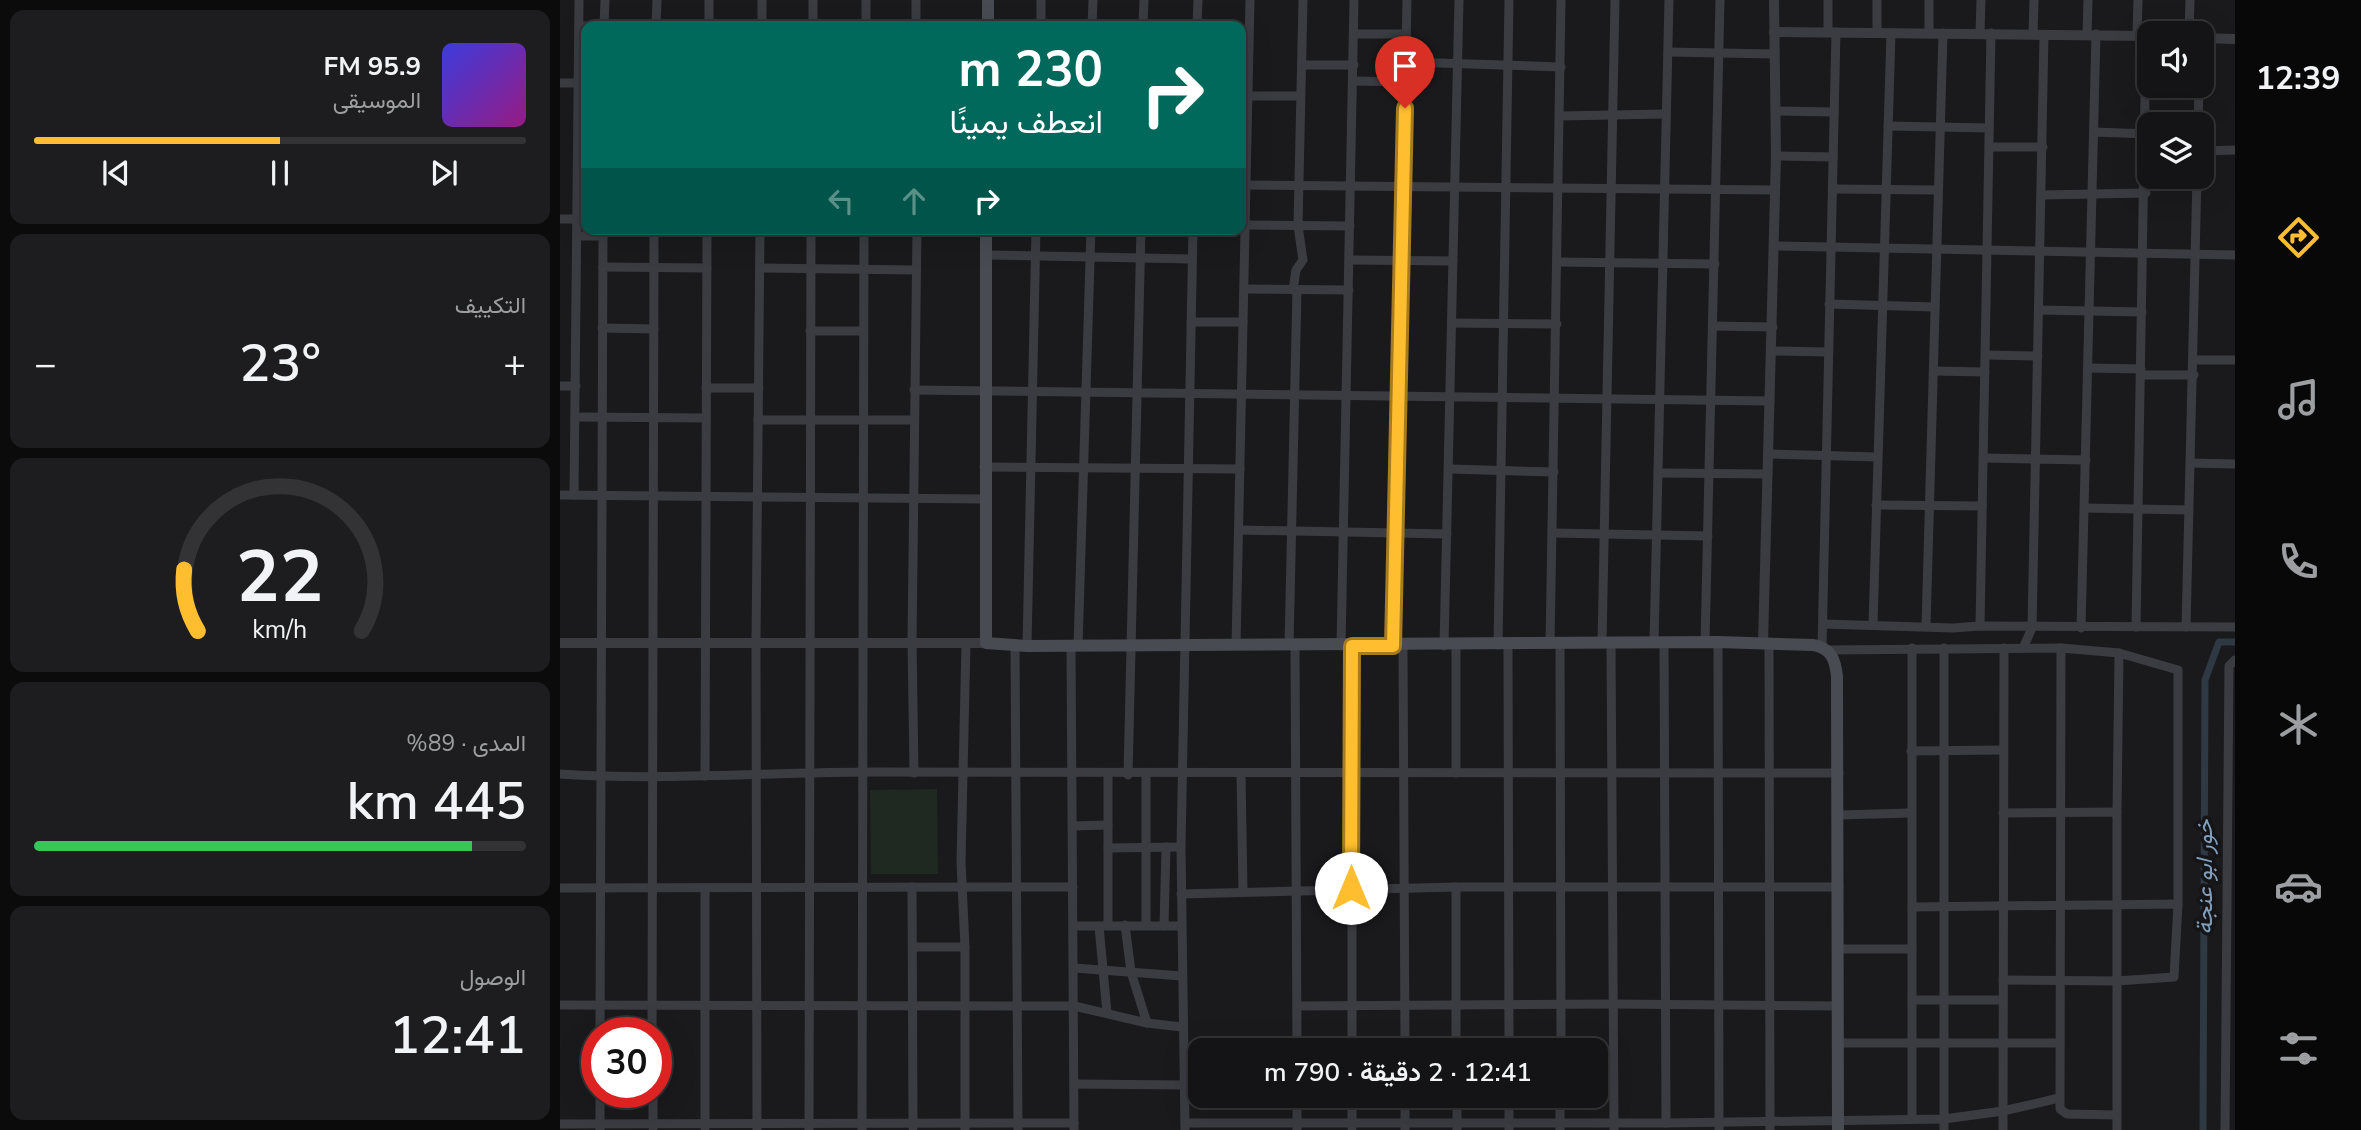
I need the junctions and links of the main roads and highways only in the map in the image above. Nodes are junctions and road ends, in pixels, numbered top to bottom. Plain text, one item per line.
1 (988, 0) edge
2 (988, 21) edge
3 (986, 235) edge
4 (1838, 1125) edge

1 - 2 main road
3 - 4 main road

